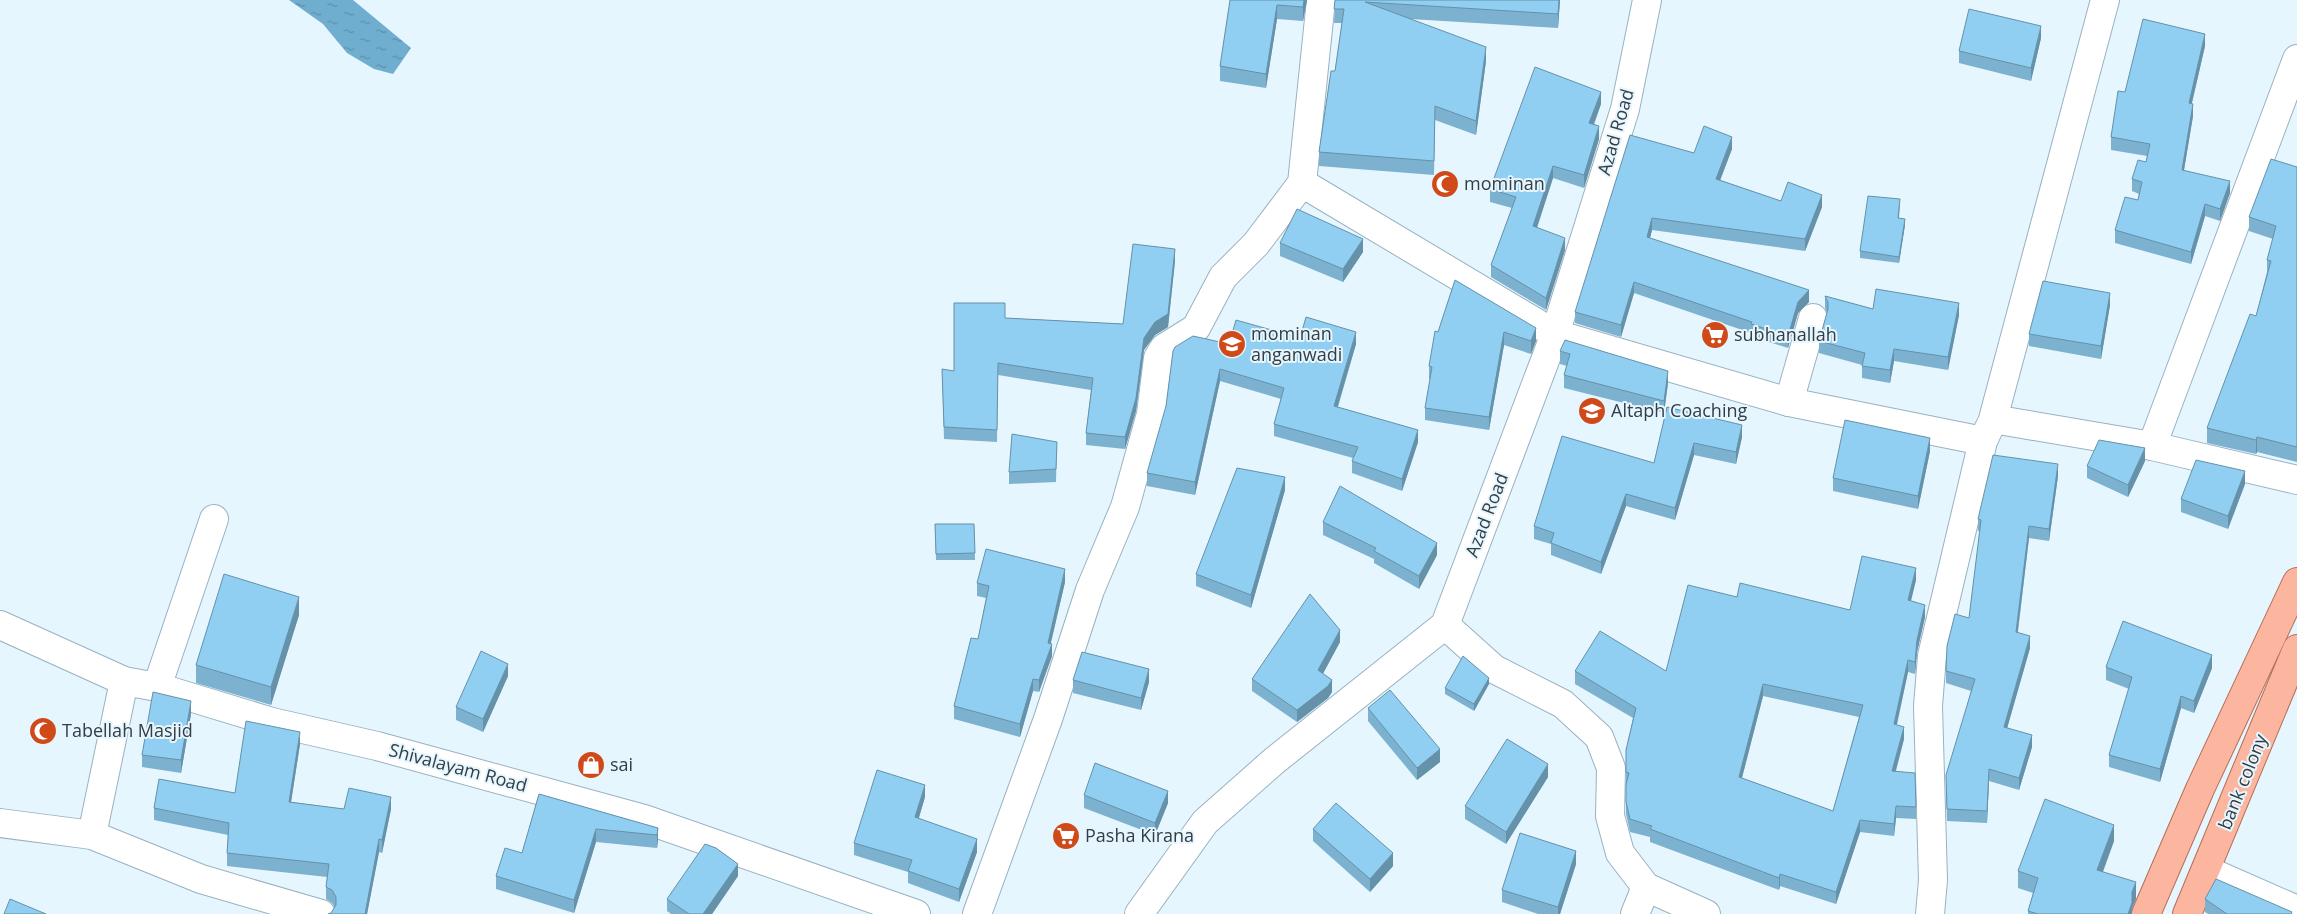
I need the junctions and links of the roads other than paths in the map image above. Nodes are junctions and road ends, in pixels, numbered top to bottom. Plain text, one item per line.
1 (1321, 0) edge
2 (1647, 0) edge
3 (2105, 0) edge
4 (2297, 59) edge
5 (1302, 183) junction
6 (1813, 318) dead end
7 (1555, 334) junction
8 (1789, 402) junction
9 (1988, 430) junction
10 (2152, 446) junction
11 (2297, 480) edge
12 (214, 519) dead end
13 (2297, 582) edge
14 (1445, 625) junction
15 (0, 626) edge
16 (2297, 649) edge
17 (124, 681) junction
18 (156, 687) junction
19 (0, 822) edge
20 (92, 835) junction
21 (2206, 870) junction
22 (1646, 888) junction
23 (878, 908) edge
24 (2297, 910) edge
25 (321, 914) edge
26 (916, 914) edge
27 (977, 914) edge
28 (1139, 914) edge
29 (1634, 914) edge
30 (1706, 914) edge
31 (1930, 914) edge
32 (2146, 914) edge
33 (2187, 914) edge

1 - 5 street
2 - 7 street, Azad Road
3 - 9 street
4 - 10 street
5 - 7 street
5 - 27 street
6 - 8 street
7 - 8 street
7 - 14 street, Azad Road
8 - 9 street
9 - 10 street
9 - 31 street
10 - 11 street
12 - 18 street
13 - 32 main road
14 - 22 street
14 - 28 street
15 - 17 street, Shivalayam Road
16 - 21 main road, bank colony
17 - 18 street, Shivalayam Road
17 - 20 street
18 - 23 street, Shivalayam Road
19 - 20 street
20 - 25 street
21 - 24 street
21 - 33 main road, bank colony
22 - 29 street
22 - 30 street
23 - 26 street, Shivalayam Road

